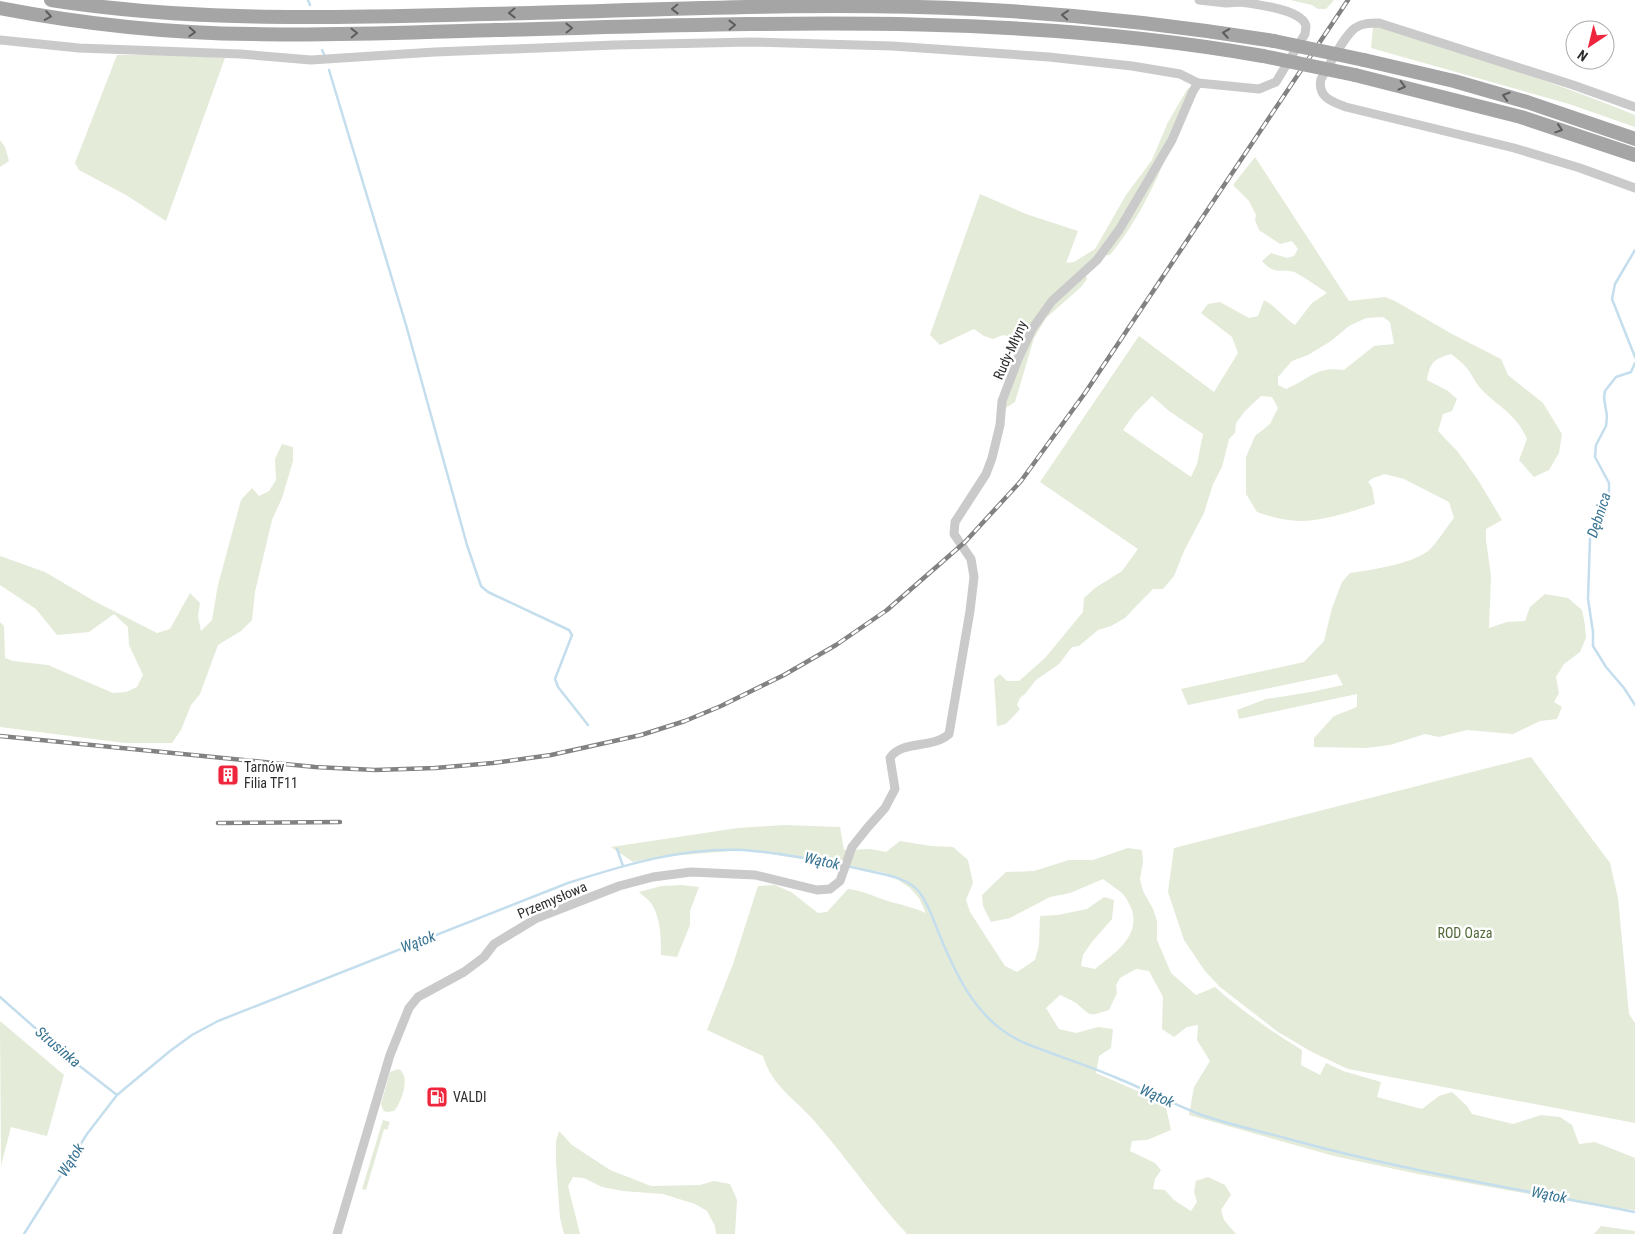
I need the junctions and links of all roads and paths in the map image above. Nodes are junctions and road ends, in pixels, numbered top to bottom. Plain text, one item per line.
1 (51, 0) edge
2 (1199, 0) edge
3 (1242, 1) edge
4 (0, 8) edge
5 (0, 40) edge
6 (1198, 83) junction
7 (1635, 107) edge
8 (1635, 138) edge
9 (1635, 155) edge
10 (1635, 188) edge
11 (868, 827) joint
12 (337, 1234) edge

8 -> 1 main road, bridge
2 - 3 street
3 - 6 street
4 -> 9 main road, bridge
5 - 6 street
6 - 11 street, Rudy-Młyny
7 - 10 street
11 - 12 street, Przemysłowa

